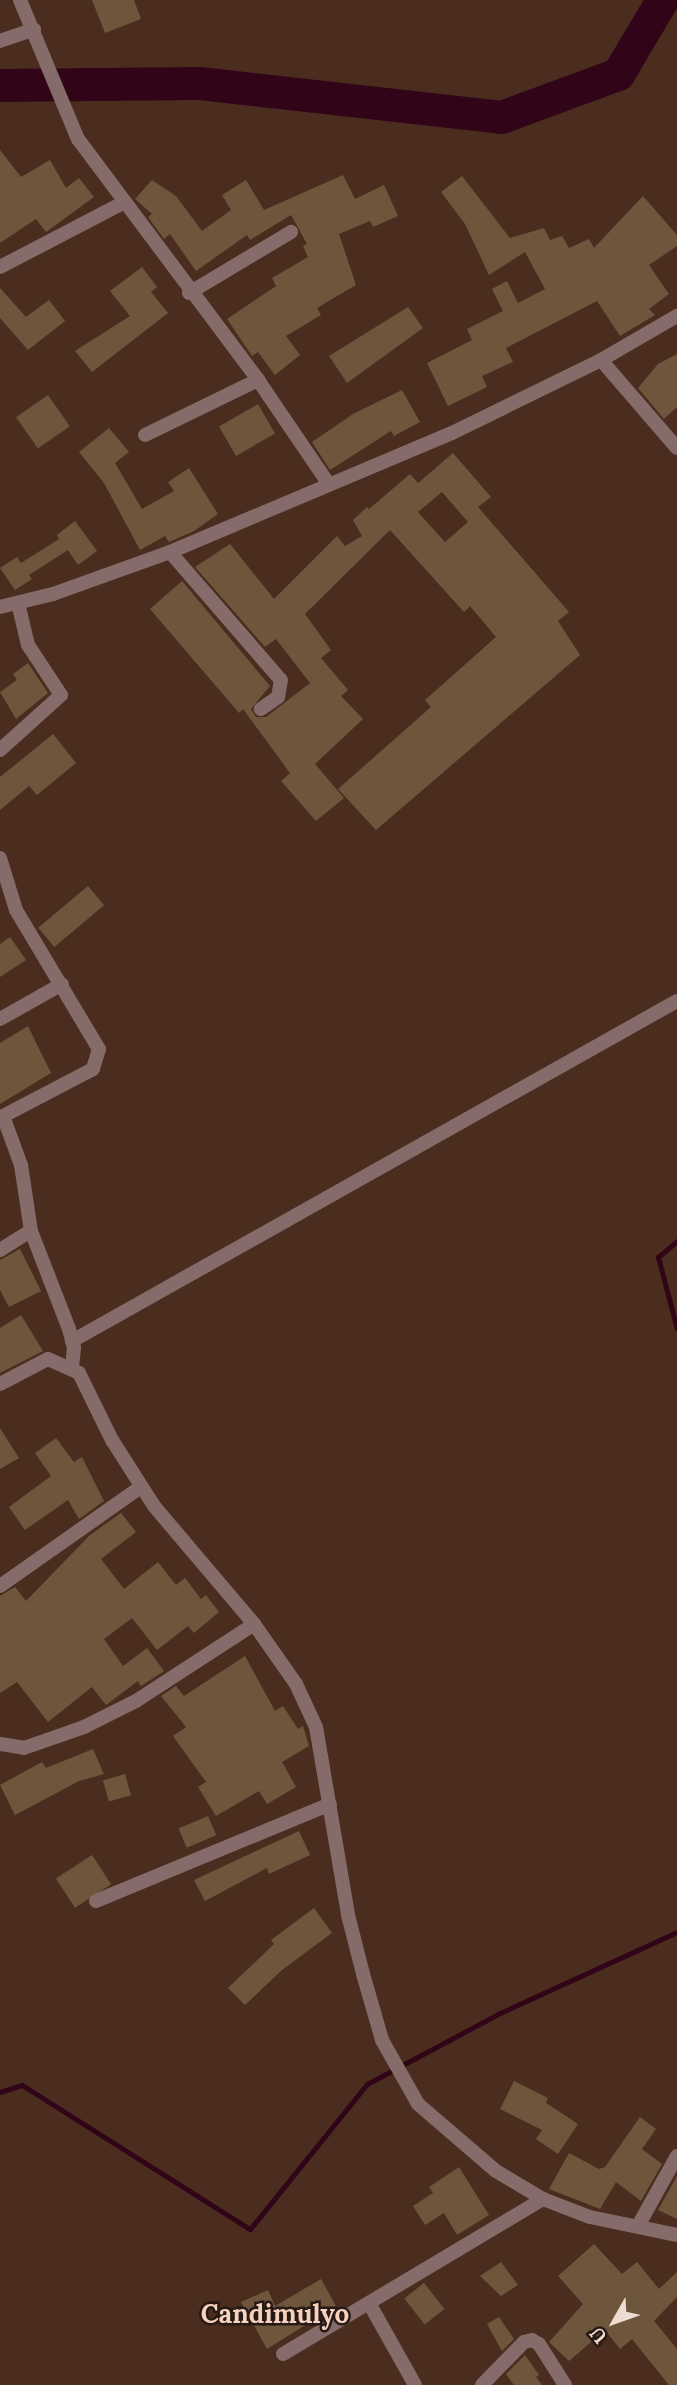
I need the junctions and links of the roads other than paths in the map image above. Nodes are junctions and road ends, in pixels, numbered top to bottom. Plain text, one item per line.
1 (20, 0) edge
2 (36, 35) junction
3 (0, 41) edge
4 (123, 203) junction
5 (291, 232) dead end
6 (0, 267) edge
7 (189, 293) junction
8 (677, 316) edge
9 (601, 360) junction
10 (258, 380) junction
11 (145, 435) dead end
12 (677, 448) edge
13 (328, 483) junction
14 (170, 552) junction
15 (18, 603) junction
16 (0, 607) edge
17 (261, 709) dead end
18 (0, 750) edge
19 (0, 858) edge
20 (62, 984) junction
21 (677, 1001) edge
22 (0, 1019) edge
23 (1, 1114) edge
24 (31, 1231) junction
25 (0, 1250) edge
26 (72, 1341) junction
27 (72, 1367) junction
28 (0, 1384) edge
29 (141, 1487) junction
30 (0, 1586) edge
31 (254, 1624) junction
32 (0, 1744) edge
33 (330, 1804) junction
34 (96, 1901) dead end
35 (677, 2156) edge
36 (543, 2199) junction
37 (638, 2226) junction
38 (677, 2235) edge
39 (369, 2303) junction
40 (283, 2354) dead end
41 (415, 2385) edge
42 (482, 2385) edge
43 (565, 2385) edge

1 - 2 street
2 - 3 street
2 - 4 street
4 - 6 street
4 - 7 street
5 - 7 street
7 - 10 street
8 - 9 street
9 - 12 street
9 - 13 street
10 - 11 street
10 - 13 street
13 - 14 street
14 - 15 street
14 - 17 street
15 - 16 street
15 - 18 street
19 - 20 street
20 - 22 street
20 - 23 street
21 - 26 street
23 - 24 street
24 - 25 street
24 - 26 street
26 - 27 street
27 - 28 street
27 - 29 street
29 - 30 street
29 - 31 street
31 - 32 street
31 - 33 street
33 - 34 street
33 - 36 street
35 - 37 street
36 - 37 street
36 - 39 street
37 - 38 street
39 - 40 street
39 - 41 street
42 - 43 street

